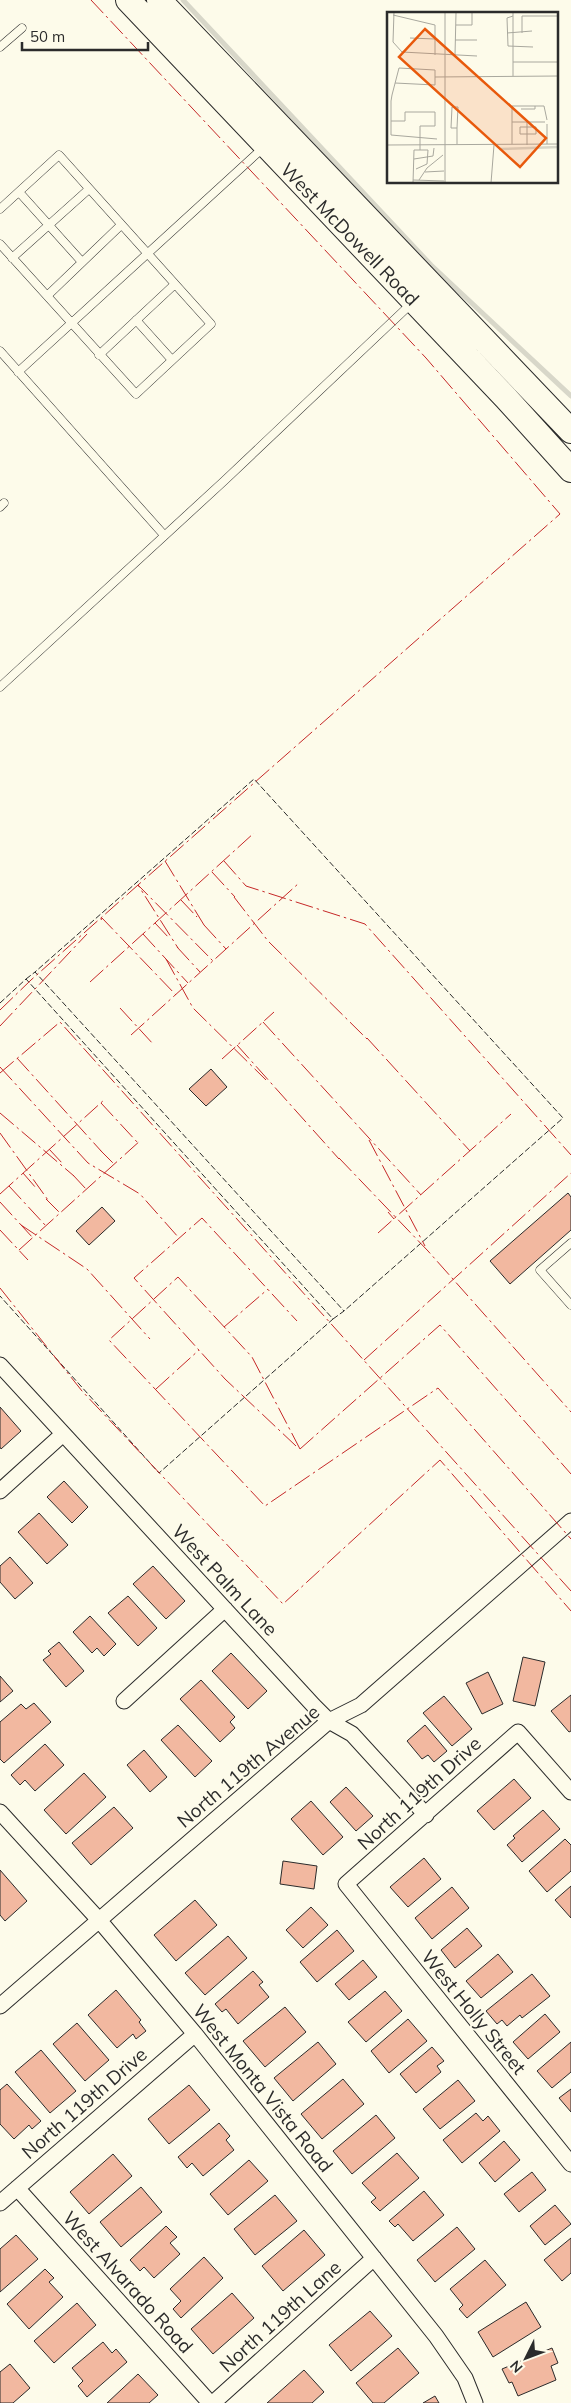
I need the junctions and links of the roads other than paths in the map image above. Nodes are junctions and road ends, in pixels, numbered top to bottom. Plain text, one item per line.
1 (128, 0) edge
2 (159, 0) edge
3 (22, 28) dead end
4 (0, 47) edge
5 (266, 145) junction
6 (89, 189) junction
7 (19, 192) junction
8 (0, 209) edge
9 (49, 224) junction
10 (121, 225) junction
11 (0, 244) edge
12 (147, 254) junction
13 (12, 258) junction
14 (82, 262) junction
15 (175, 284) junction
16 (47, 296) junction
17 (414, 301) junction
18 (136, 320) junction
19 (70, 324) junction
20 (0, 351) edge
21 (99, 354) junction
22 (172, 360) junction
23 (18, 372) junction
24 (571, 431) edge
25 (571, 470) edge
26 (164, 535) junction
27 (0, 686) edge
28 (571, 1243) edge
29 (571, 1305) edge
30 (0, 1365) edge
31 (63, 1434) junction
32 (0, 1491) edge
33 (571, 1521) edge
34 (225, 1609) junction
35 (124, 1701) dead end
36 (330, 1721) junction
37 (571, 1792) edge
38 (0, 1812) edge
39 (426, 1815) junction
40 (346, 1884) joint
41 (99, 1920) junction
42 (0, 2006) edge
43 (194, 2034) junction
44 (571, 2164) edge
45 (17, 2188) junction
46 (0, 2203) edge
47 (374, 2258) junction
48 (212, 2403) edge
49 (475, 2403) edge

1 - 5 main road, West McDowell Road
2 - 24 main road, West McDowell Road
3 - 4 lane
5 - 12 lane
5 - 17 main road, West McDowell Road
6 - 7 lane
6 - 9 lane
6 - 10 lane
7 - 8 lane
7 - 9 lane
9 - 13 lane
9 - 14 lane
10 - 12 lane
10 - 14 lane
11 - 13 lane
12 - 15 lane
12 - 19 lane
13 - 16 lane
14 - 16 lane
15 - 18 lane
15 - 22 lane
16 - 19 lane
17 - 25 main road, West McDowell Road
17 - 26 lane
18 - 21 lane
18 - 22 lane
19 - 21 lane
19 - 23 lane
20 - 23 lane
21 - 22 lane
23 - 26 lane
26 - 27 lane
28 - 29 lane
30 - 31 street, West Palm Lane
31 - 32 street
31 - 34 street, West Palm Lane
33 - 36 street, North 119th Avenue
34 - 35 street
34 - 36 street, West Palm Lane
36 - 39 street, West Palm Lane
36 - 41 street, North 119th Avenue
37 - 39 street, North 119th Drive
38 - 41 street, West Monta Vista Road
39 - 40 street, North 119th Drive
40 - 44 street, West Holly Street
41 - 42 street, North 119th Avenue
41 - 43 street, West Monta Vista Road
43 - 45 street, North 119th Drive
43 - 47 street, West Monta Vista Road
45 - 46 street, North 119th Drive
45 - 48 street, West Alvarado Road
47 - 48 street, North 119th Lane
47 - 49 street, West Monta Vista Road

